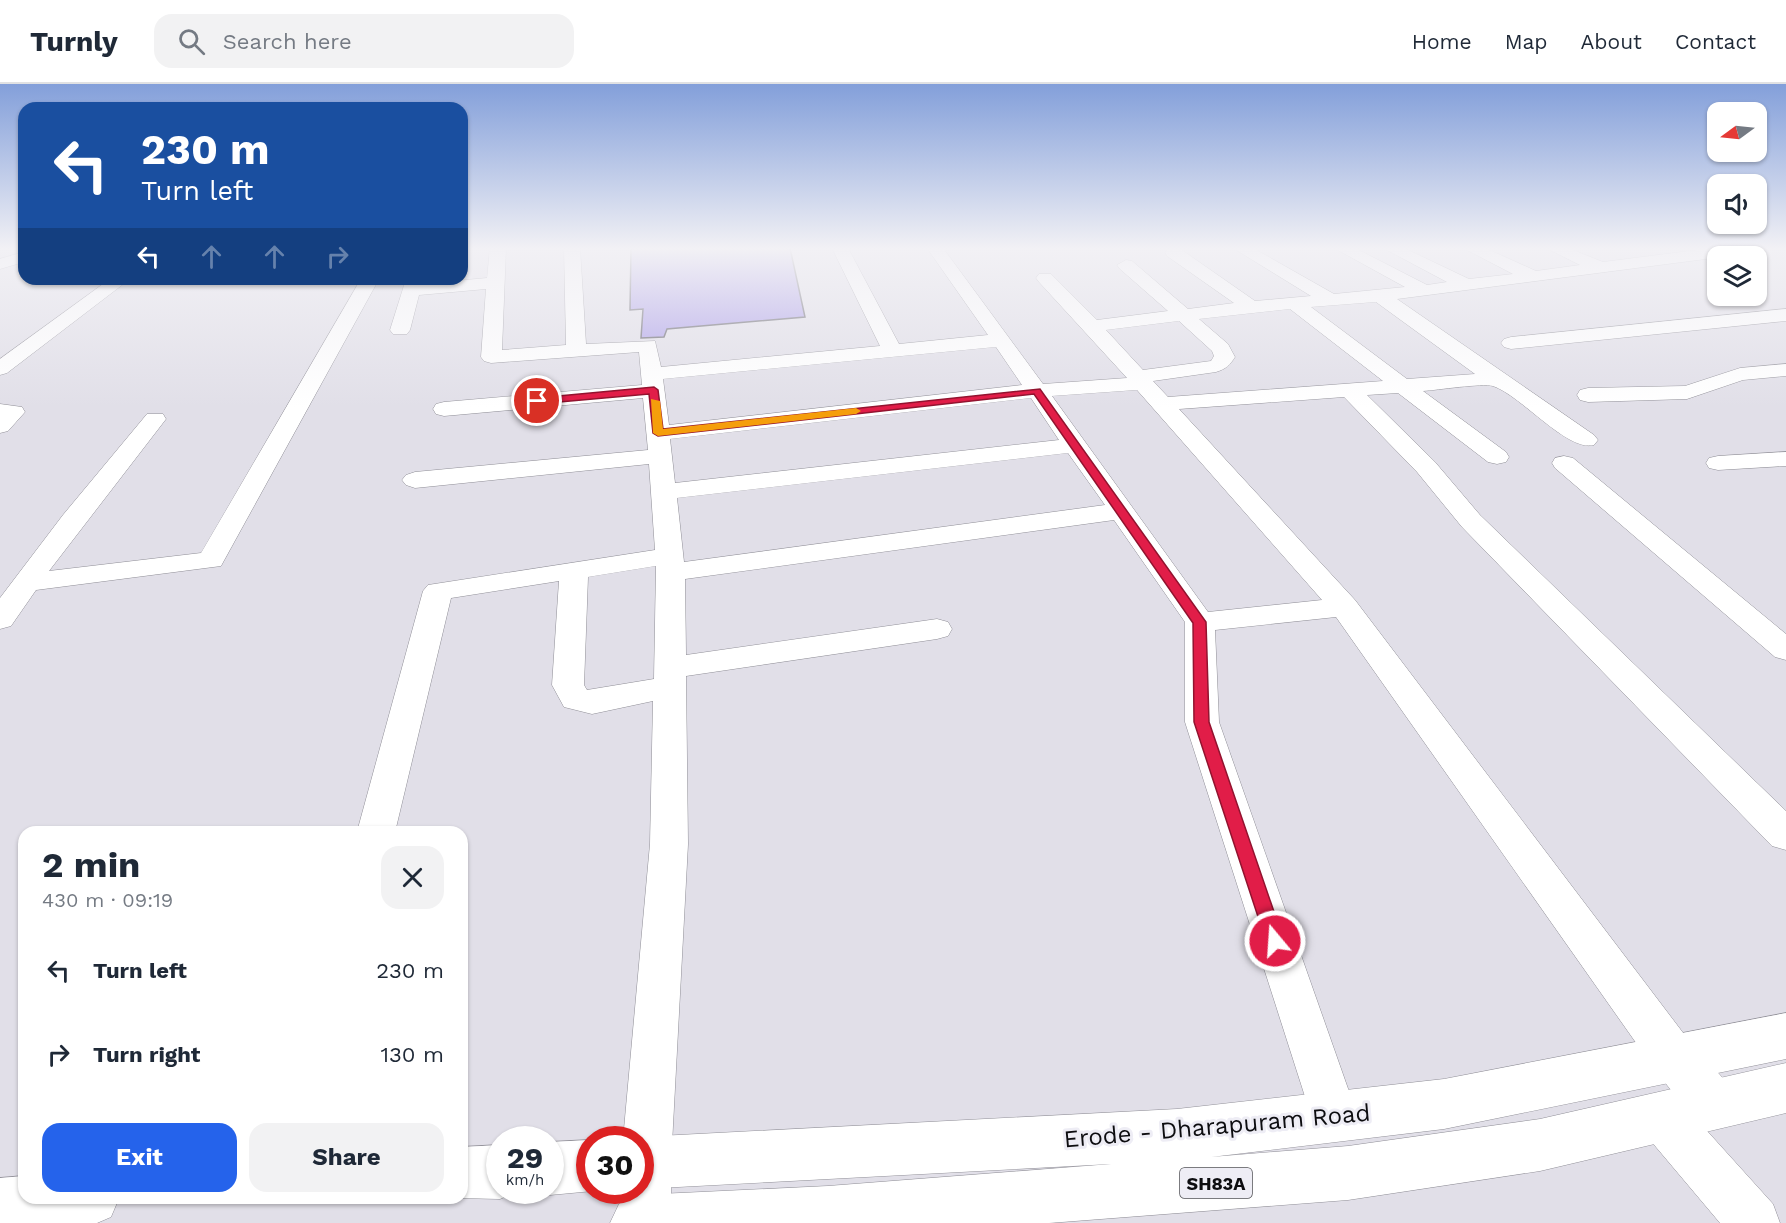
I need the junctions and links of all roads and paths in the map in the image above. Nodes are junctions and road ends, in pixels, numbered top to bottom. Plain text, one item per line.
1 (91, 301) edge
2 (357, 301) edge
3 (408, 301) edge
4 (495, 301) edge
5 (574, 301) edge
6 (867, 301) edge
7 (973, 301) edge
8 (1068, 301) edge
9 (1169, 301) edge
10 (1243, 301) edge
11 (1316, 301) edge
12 (1387, 301) edge
13 (1293, 303) junction
14 (1251, 307) junction
15 (1184, 314) junction
16 (1786, 315) edge
17 (1092, 326) junction
18 (400, 330) dead end
19 (1001, 340) junction
20 (1511, 343) dead end
21 (576, 351) junction
22 (893, 351) junction
23 (0, 369) edge
24 (1786, 370) edge
25 (1495, 379) junction
26 (1139, 380) junction
27 (653, 382) junction
28 (1406, 386) junction
29 (1350, 390) junction
30 (1036, 391) junction
31 (1588, 395) dead end
32 (1162, 404) junction
33 (444, 409) dead end
34 (0, 411) edge
35 (154, 419) dead end
36 (0, 426) edge
37 (1586, 440) dead end
38 (1074, 445) junction
39 (1497, 457) dead end
40 (1786, 459) edge
41 (660, 460) junction
42 (1564, 463) dead end
43 (1718, 463) dead end
44 (415, 480) dead end
45 (1121, 511) junction
46 (669, 564) junction
47 (574, 570) junction
48 (26, 583) junction
49 (1344, 607) junction
50 (0, 619) edge
51 (1200, 622) junction
52 (937, 629) dead end
53 (1786, 650) edge
54 (670, 678) junction
55 (378, 826) edge
56 (1786, 836) edge
57 (1786, 1036) edge
58 (1674, 1058) junction
59 (1786, 1088) edge
60 (1714, 1104) junction
61 (1334, 1117) junction
62 (1662, 1117) junction
63 (646, 1126) edge
64 (654, 1162) edge
65 (486, 1173) edge
66 (468, 1174) edge
67 (18, 1204) edge
68 (644, 1204) edge
69 (0, 1205) edge
70 (638, 1223) edge
71 (645, 1223) edge
72 (1754, 1223) edge

1 - 23 street
2 - 48 street
3 - 18 street
4 - 21 street
5 - 21 street
6 - 22 street
7 - 19 street
8 - 17 street
9 - 15 street
10 - 14 street
11 - 13 street
12 - 25 street
13 - 14 street
13 - 28 street
14 - 15 street
15 - 17 street
15 - 26 street
16 - 20 street
17 - 26 street
19 - 22 street
19 - 30 street
21 - 27 street
22 - 27 street
24 - 31 street
25 - 28 street
25 - 37 street
26 - 30 street
26 - 32 street
27 - 33 street
27 - 41 street
28 - 29 street
28 - 39 street
29 - 32 street
29 - 56 street
30 - 38 street
30 - 41 street
32 - 49 street
34 - 36 street
35 - 48 street
38 - 41 street
38 - 45 street
40 - 43 street
41 - 44 street
41 - 46 street
42 - 53 street
45 - 46 street
45 - 51 street
46 - 47 street
46 - 54 street
47 - 54 street
47 - 55 street
48 - 50 street
49 - 51 street
49 - 58 street
51 - 61 street
52 - 54 street
54 - 63 street
57 - 58 main road, Erode - Dharapuram Road
58 - 60 street
58 - 61 main road, Erode - Dharapuram Road
59 - 60 main road, SH83A
60 - 62 main road, SH83A
61 - 64 main road, Erode - Dharapuram Road
62 - 71 main road, SH83A
62 - 72 street
65 - 66 main road
67 - 69 main road
68 - 71 street
70 - 71 main road, SH83A

